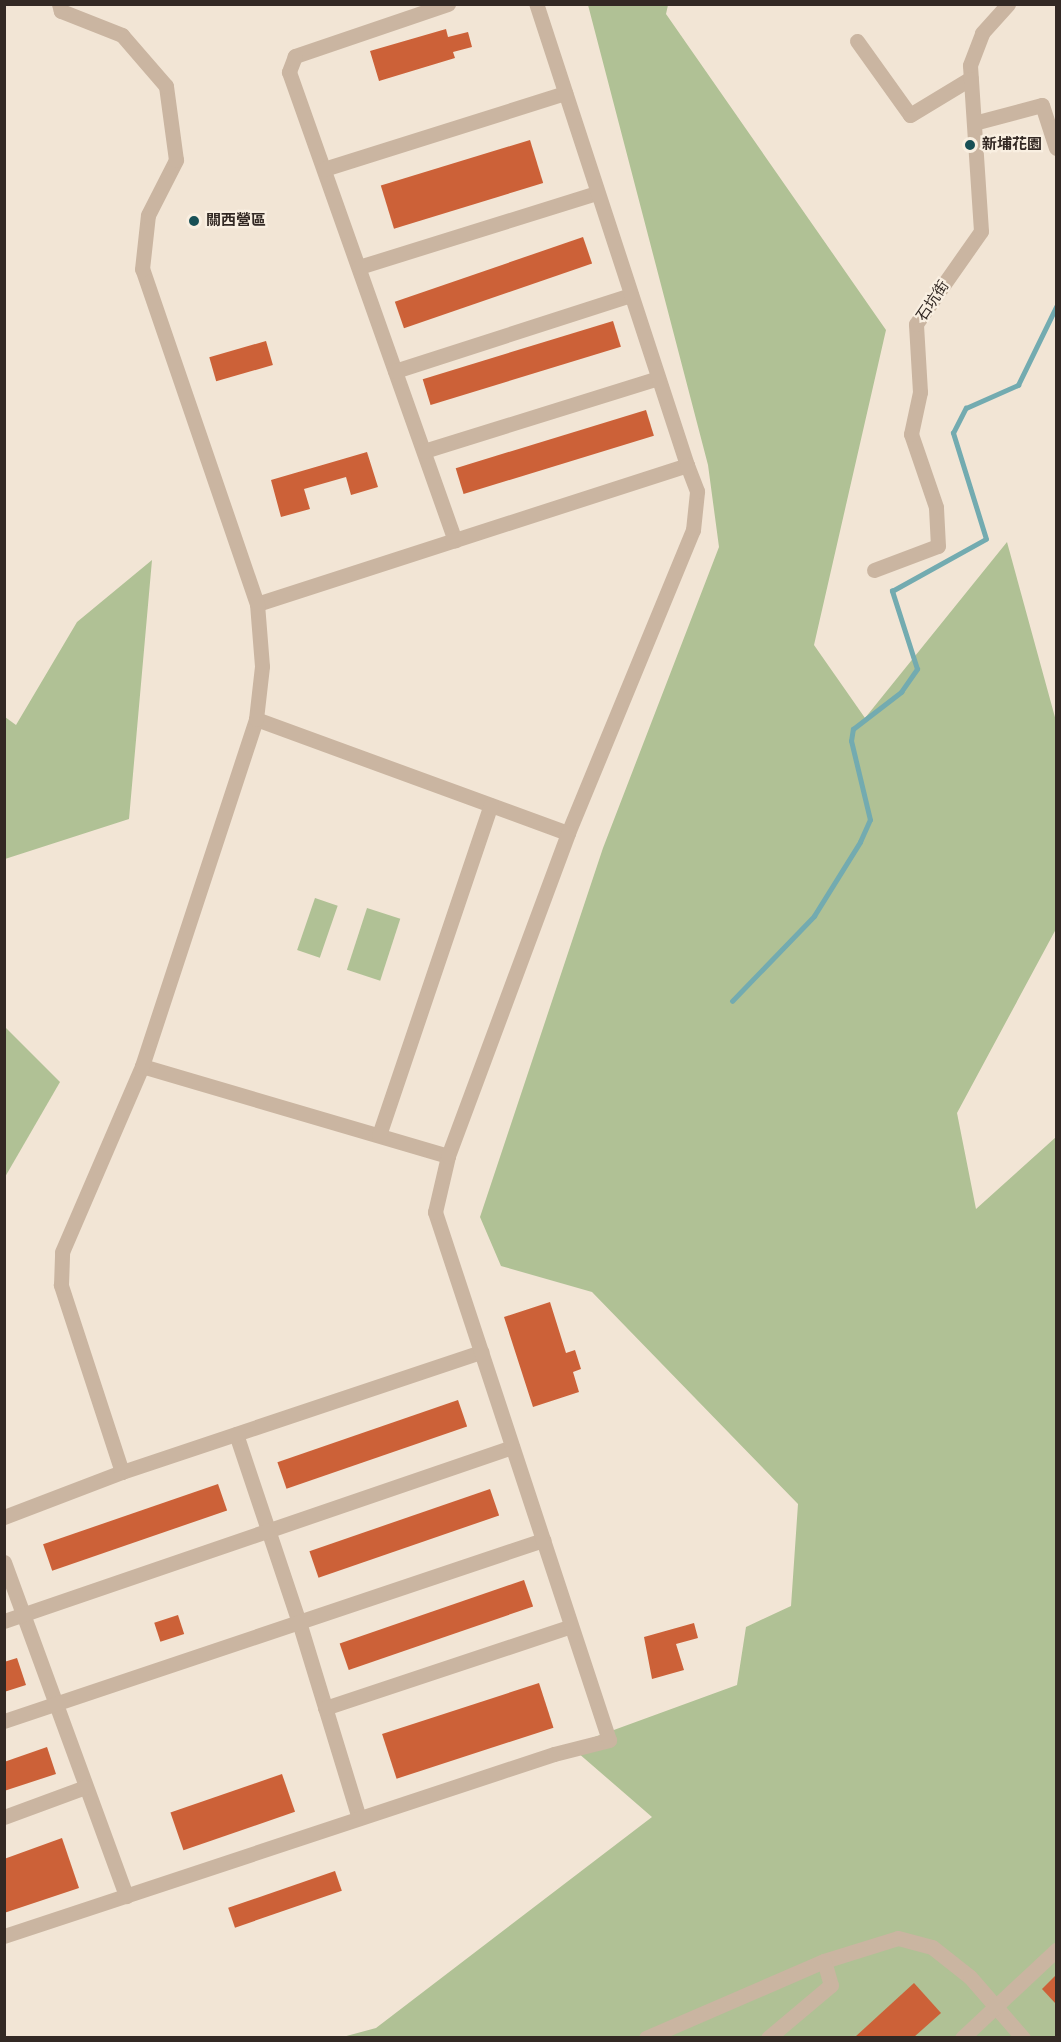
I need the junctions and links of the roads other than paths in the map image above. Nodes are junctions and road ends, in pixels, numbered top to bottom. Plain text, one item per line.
1 (59, 4) edge
2 (448, 4) edge
3 (536, 4) edge
4 (1008, 4) edge
5 (857, 40) dead end
6 (971, 78) junction
7 (565, 93) junction
8 (974, 123) junction
9 (1056, 148) edge
10 (324, 169) junction
11 (597, 193) junction
12 (359, 267) junction
13 (631, 295) junction
14 (395, 371) junction
15 (658, 378) junction
16 (424, 451) junction
17 (687, 465) junction
18 (455, 540) junction
19 (874, 570) dead end
20 (257, 604) junction
21 (256, 719) junction
22 (491, 805) junction
23 (568, 834) junction
24 (142, 1066) junction
25 (379, 1135) junction
26 (448, 1156) junction
27 (481, 1352) junction
28 (236, 1434) junction
29 (512, 1447) junction
30 (122, 1472) junction
31 (4, 1517) edge
32 (268, 1531) junction
33 (543, 1540) junction
34 (4, 1562) edge
35 (21, 1616) junction
36 (4, 1622) edge
37 (299, 1622) junction
38 (571, 1626) junction
39 (54, 1705) junction
40 (325, 1708) junction
41 (4, 1721) edge
42 (86, 1787) junction
43 (4, 1817) edge
44 (359, 1818) junction
45 (126, 1896) junction
46 (4, 1936) edge
47 (1056, 1950) edge
48 (824, 1960) junction
49 (995, 2006) junction
50 (646, 2037) edge
51 (768, 2037) edge
52 (962, 2037) edge
53 (1023, 2037) edge

1 - 20 street
2 - 10 street
3 - 7 street
4 - 6 street, 石坑街
5 - 6 street
6 - 8 street, 石坑街
7 - 10 street
7 - 11 street
8 - 9 street
8 - 19 street, 石坑街
10 - 12 street
11 - 12 street
11 - 13 street
12 - 14 street
13 - 14 street
13 - 15 street
14 - 16 street
15 - 16 street
15 - 17 street
16 - 18 street
17 - 18 street
17 - 23 street
18 - 20 street
20 - 21 street
21 - 22 street
21 - 24 street
22 - 23 street
22 - 25 street
23 - 26 street
24 - 25 street
24 - 30 street
25 - 26 street
26 - 27 street
27 - 28 street
27 - 29 street
28 - 30 street
28 - 32 street
29 - 32 street
29 - 33 street
30 - 31 street
32 - 35 street
32 - 37 street
33 - 37 street
33 - 38 street
34 - 35 street
35 - 36 street
35 - 39 street
37 - 39 street
37 - 40 street
38 - 40 street
38 - 44 street
39 - 41 street
39 - 42 street
40 - 44 street
42 - 43 street
42 - 45 street
44 - 45 street
45 - 46 street
47 - 49 street
48 - 49 street
48 - 50 street
48 - 51 street
49 - 52 street
49 - 53 street

